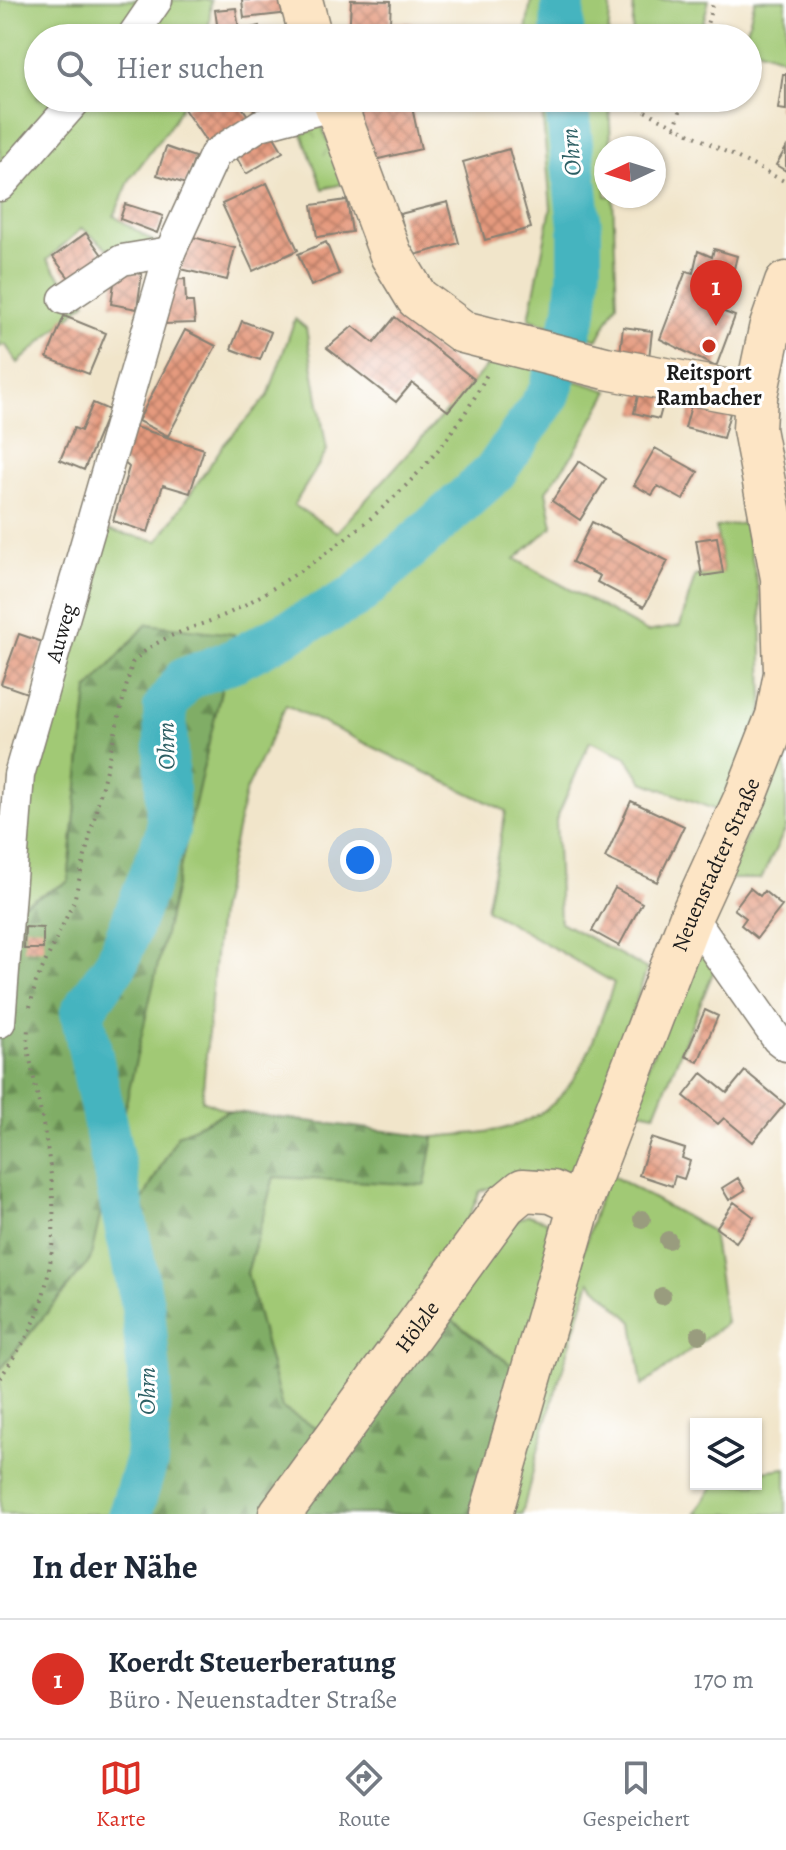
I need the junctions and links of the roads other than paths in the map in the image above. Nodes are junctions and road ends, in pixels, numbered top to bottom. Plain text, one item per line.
1 (157, 0) edge
2 (301, 0) edge
3 (141, 24) edge
4 (307, 24) edge
5 (66, 112) edge
6 (302, 112) edge
7 (338, 112) edge
8 (0, 186) edge
9 (170, 252) junction
10 (786, 283) edge
11 (64, 299) dead end
12 (756, 396) junction
13 (691, 916) junction
14 (0, 1022) edge
15 (786, 1046) edge
16 (580, 1205) junction
17 (280, 1514) edge
18 (491, 1514) edge

1 - 3 street
2 - 4 main road
5 - 8 street
6 - 9 street, Auweg
7 - 12 main road
9 - 11 street
9 - 14 street, Auweg
10 - 12 main road, Neuenstadter Straße
12 - 13 main road, Neuenstadter Straße
13 - 15 street
13 - 16 main road, Neuenstadter Straße
16 - 17 main road, Hölzle
16 - 18 main road, Neuenstadter Straße

